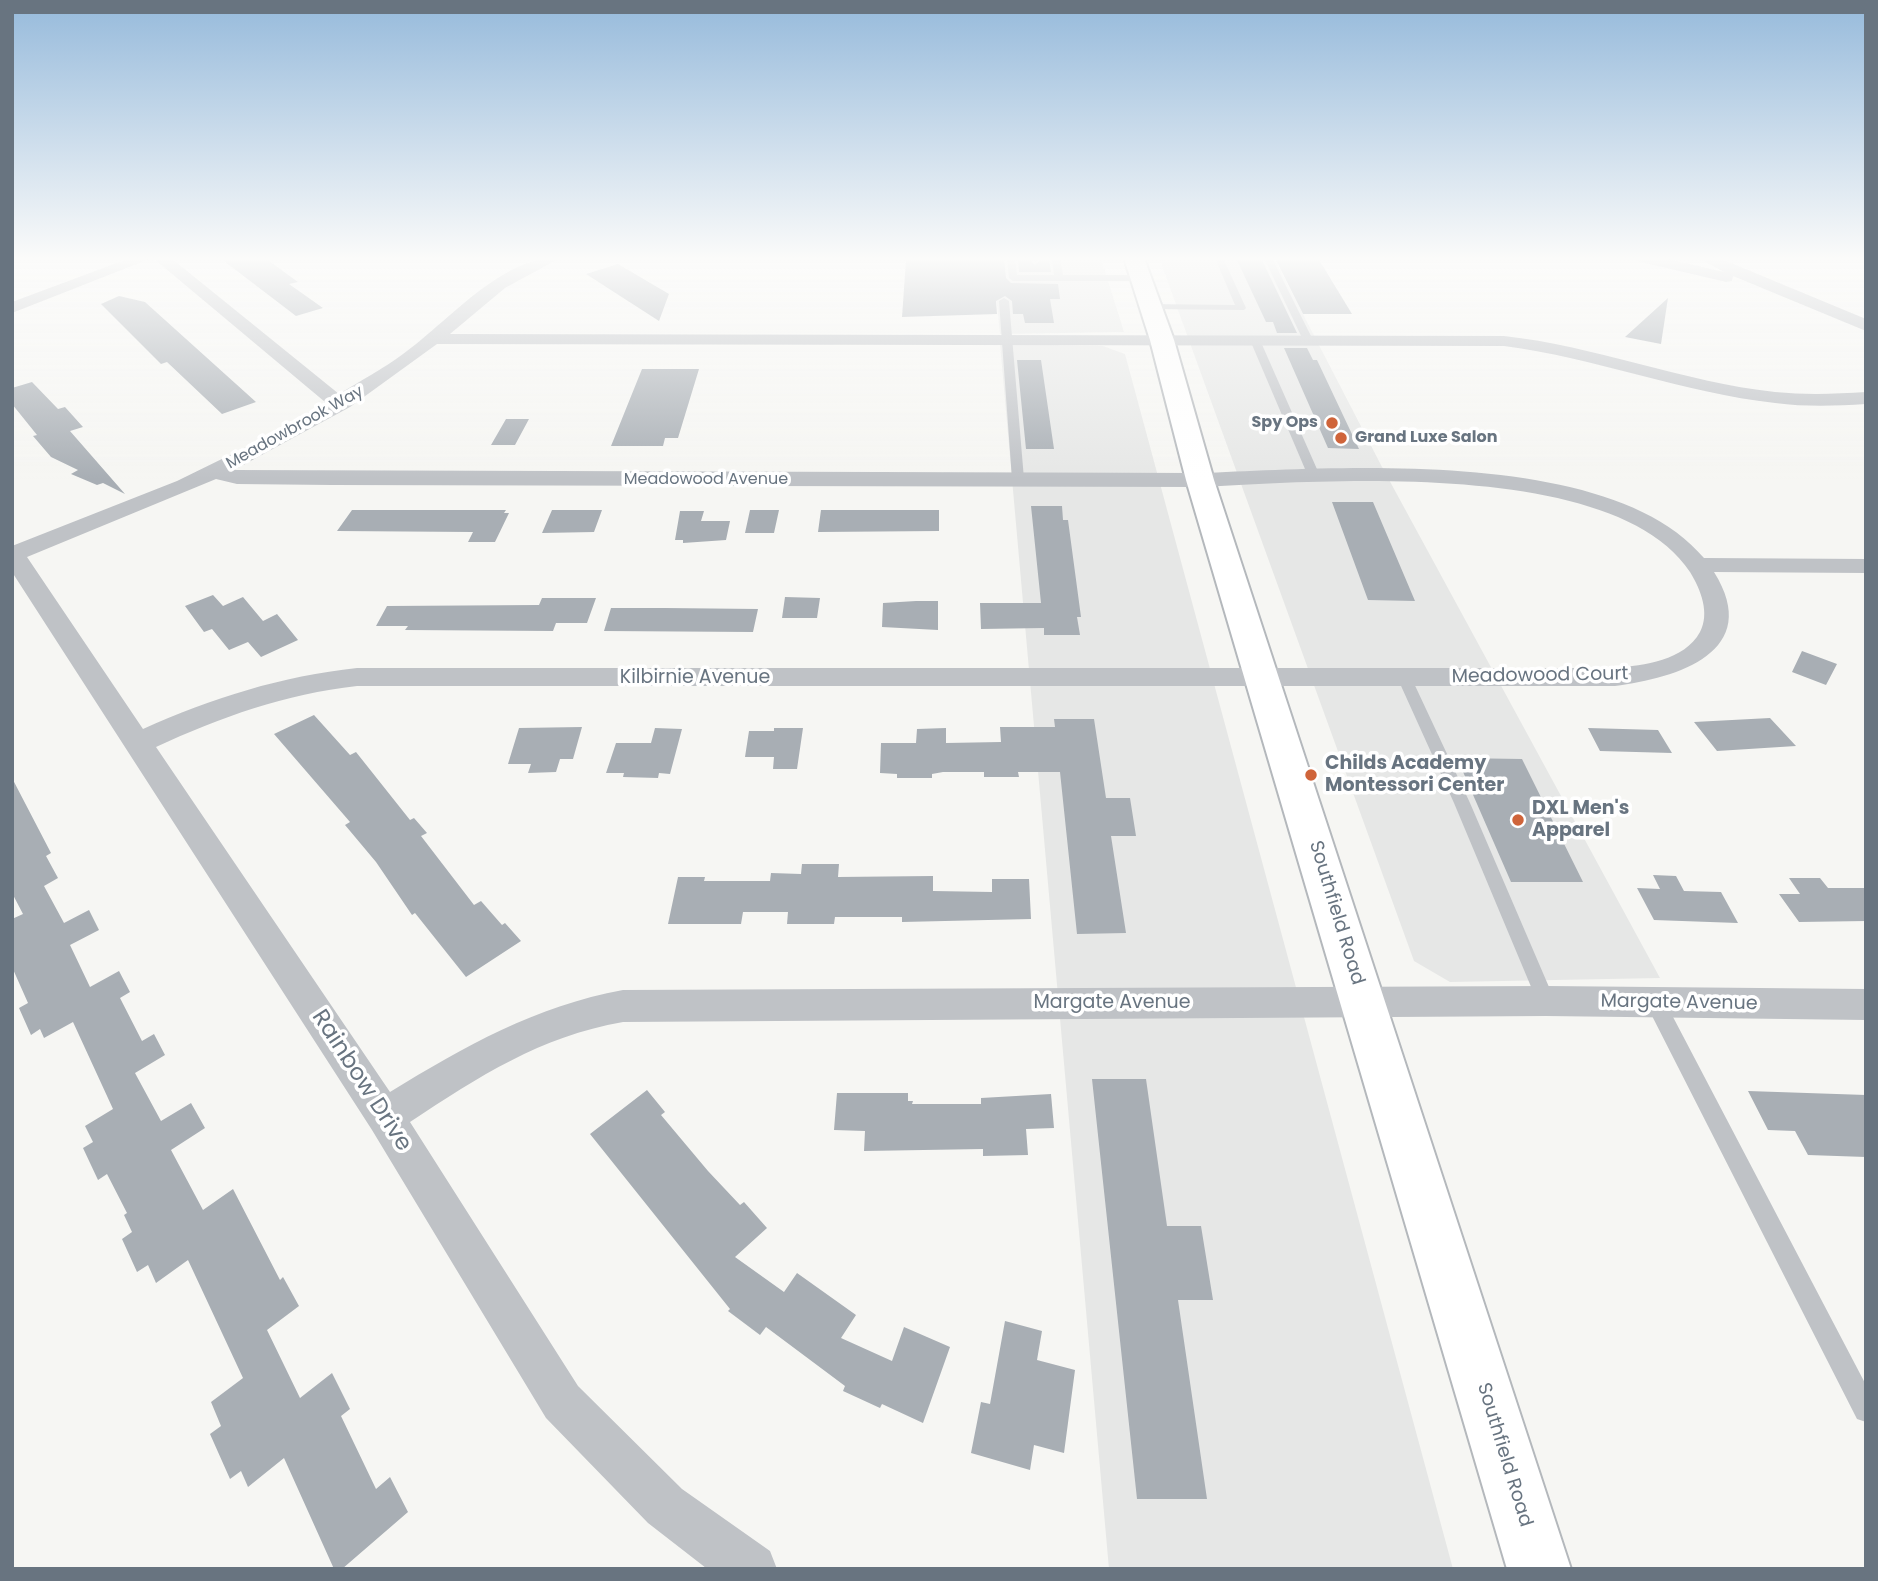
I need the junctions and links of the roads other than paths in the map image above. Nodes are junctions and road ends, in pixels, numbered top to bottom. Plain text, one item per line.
1 (249, 332) edge
2 (444, 332) edge
3 (1006, 332) edge
4 (1159, 332) edge
5 (1304, 332) edge
6 (436, 339) junction
7 (1007, 340) junction
8 (1162, 340) junction
9 (1255, 340) junction
10 (1308, 340) junction
11 (1866, 398) edge
12 (343, 403) junction
13 (213, 472) junction
14 (1314, 476) junction
15 (1018, 479) junction
16 (1200, 480) junction
17 (13, 554) edge
18 (1698, 565) junction
19 (1866, 566) edge
20 (1263, 677) junction
21 (1404, 677) junction
22 (138, 743) junction
23 (1546, 1002) junction
24 (1655, 1002) junction
25 (1365, 1005) junction
26 (1866, 1005) edge
27 (385, 1116) junction
28 (1866, 1410) edge
29 (752, 1569) edge
30 (1539, 1569) edge

1 - 12 street
2 - 6 street, Meadowbrook Way
3 - 7 lane
4 - 8 main road, Southfield Road
5 - 10 lane
6 - 7 street
6 - 12 street, Meadowbrook Way
7 - 8 street
7 - 15 lane
8 - 9 street
8 - 16 main road, Southfield Road
9 - 10 street
9 - 14 lane
10 - 11 street
12 - 13 street, Meadowbrook Way
13 - 15 street, Meadowood Avenue
13 - 17 street, Meadowbrook Way
14 - 16 street, Meadowood Court
14 - 18 street, Meadowood Court
15 - 16 street, Meadowood Avenue
16 - 20 main road, Southfield Road
17 - 22 street, Rainbow Drive
18 - 19 street
18 - 21 street, Meadowood Court
20 - 21 street, Meadowood Court
20 - 22 street, Kilbirnie Avenue
20 - 25 main road, Southfield Road
21 - 23 lane
22 - 27 street, Rainbow Drive
23 - 24 street, Margate Avenue
23 - 25 street, Margate Avenue
24 - 26 street, Margate Avenue
24 - 28 lane
25 - 27 street, Margate Avenue
25 - 30 main road, Southfield Road
27 - 29 street, Rainbow Drive

